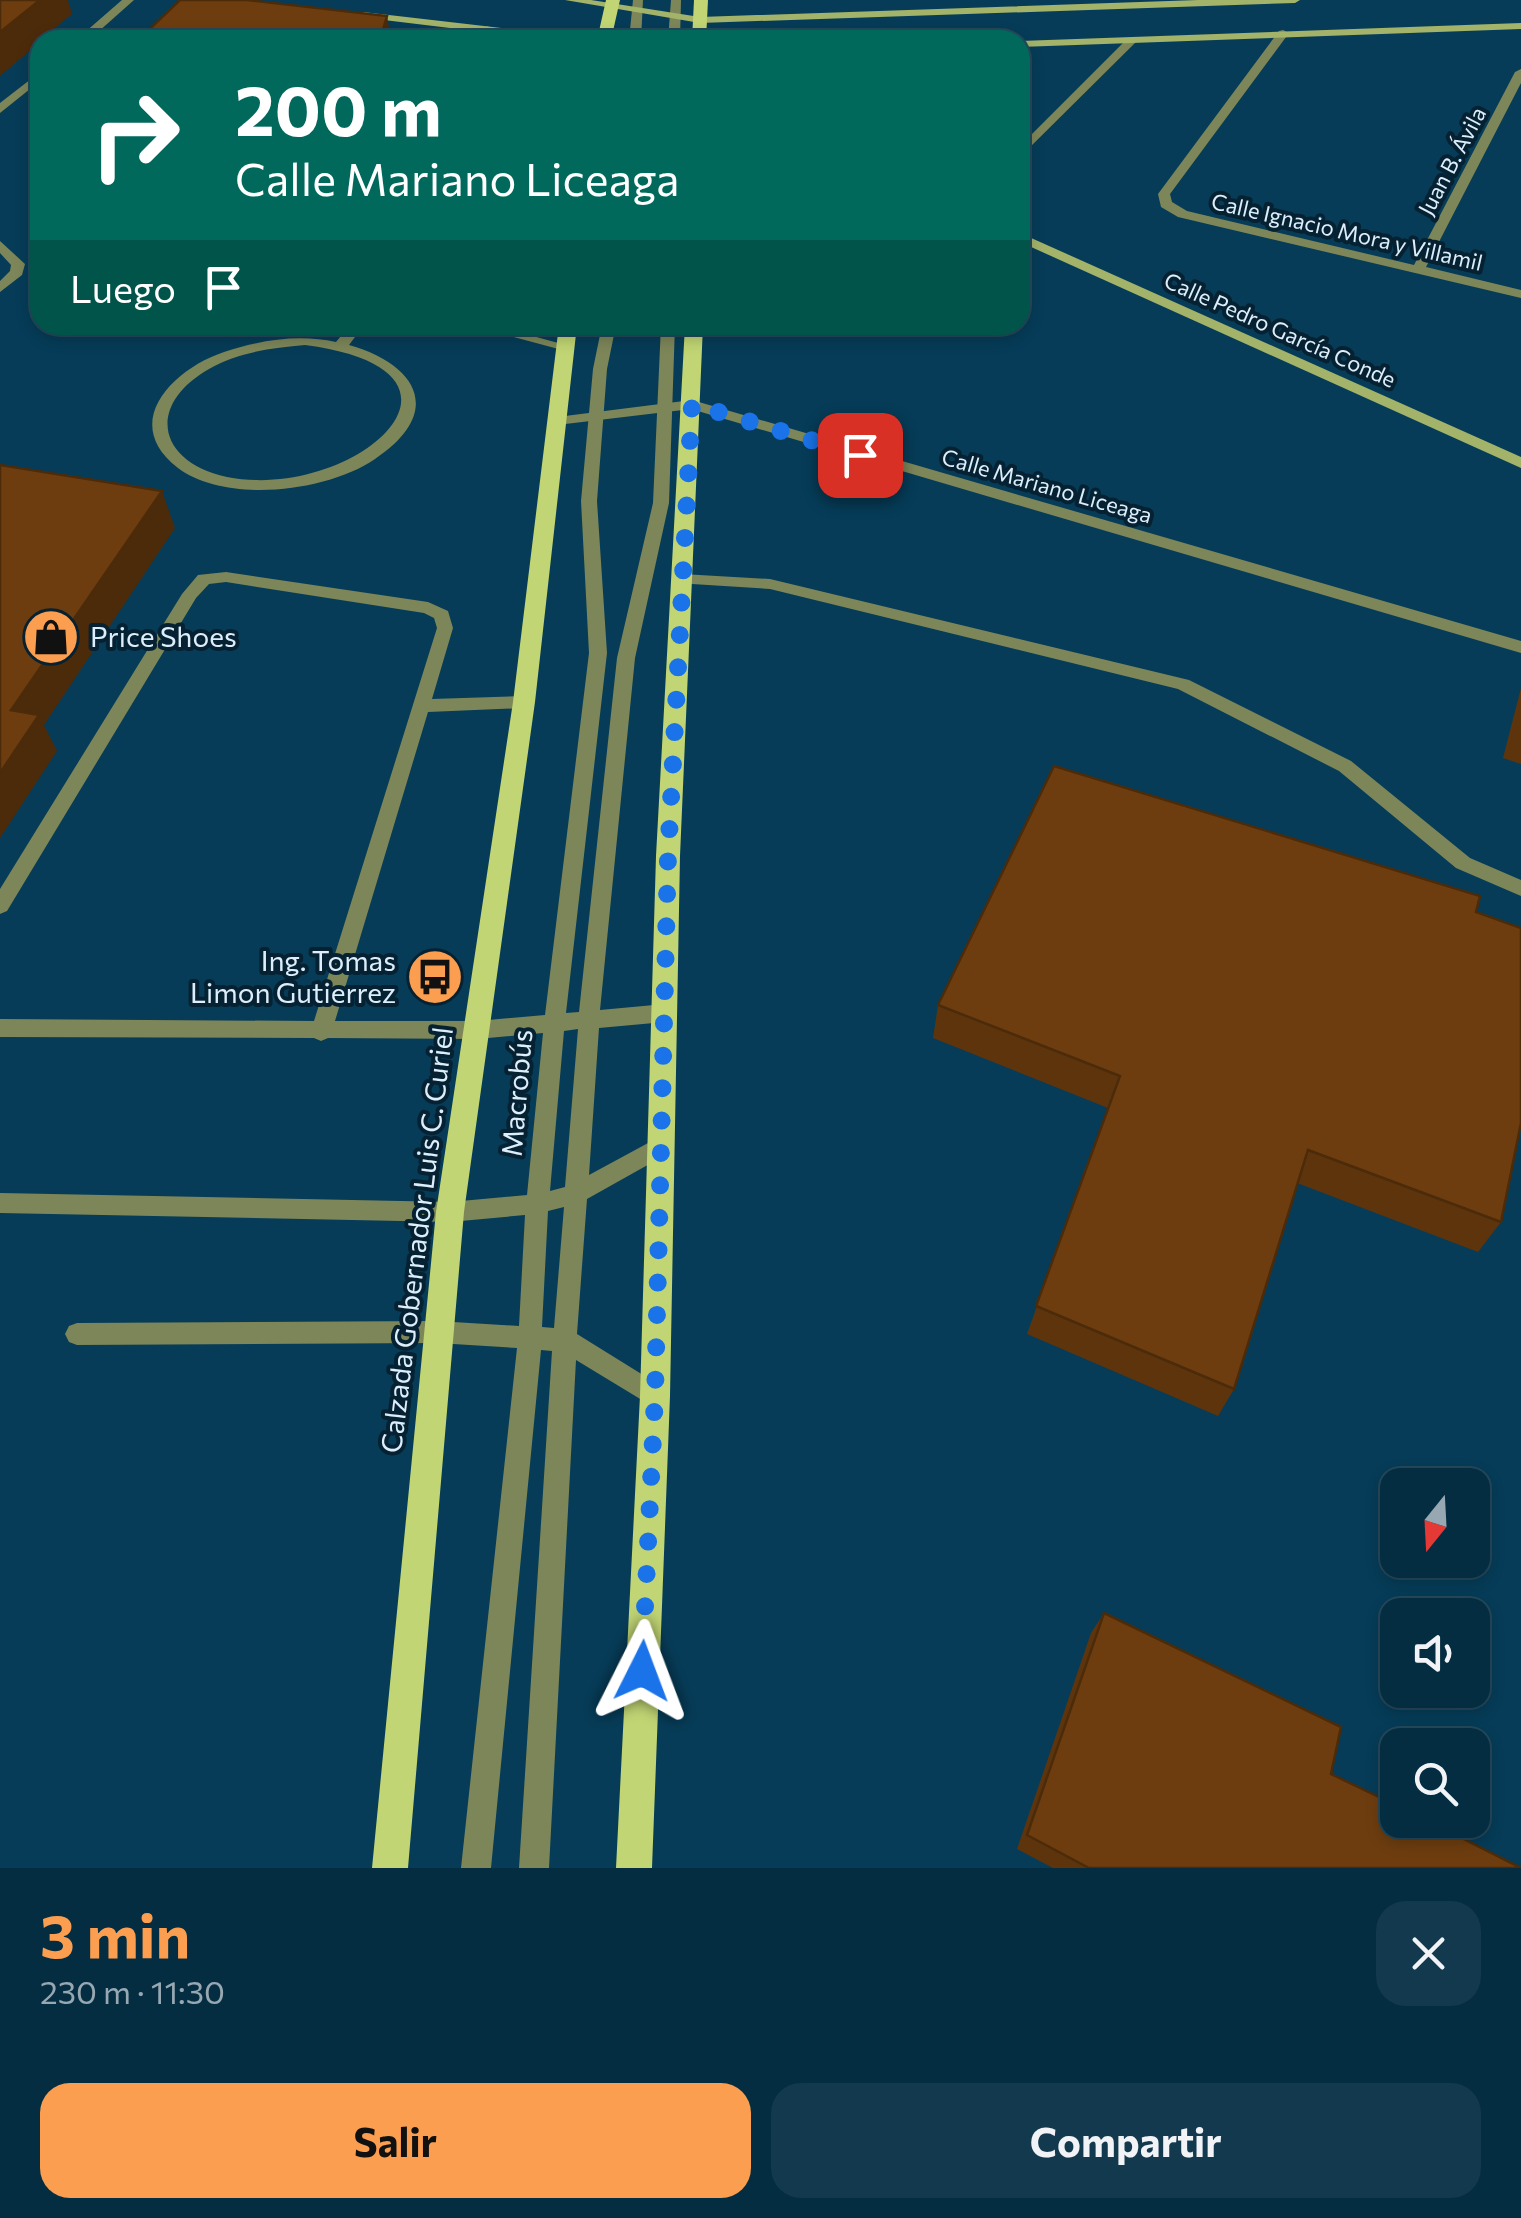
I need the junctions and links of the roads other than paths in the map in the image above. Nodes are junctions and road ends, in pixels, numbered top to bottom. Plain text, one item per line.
1 (129, 0) edge
2 (570, 0) edge
3 (676, 0) edge
4 (702, 0) edge
5 (1294, 0) edge
6 (613, 3) edge
7 (638, 5) edge
8 (350, 14) edge
9 (675, 16) junction
10 (700, 20) junction
11 (1521, 26) edge
12 (94, 30) edge
13 (452, 30) edge
14 (606, 30) edge
15 (636, 30) edge
16 (674, 30) edge
17 (700, 30) edge
18 (1283, 34) junction
19 (1132, 40) junction
20 (1030, 44) edge
21 (1521, 72) edge
22 (30, 84) edge
23 (0, 109) edge
24 (1030, 143) edge
25 (1030, 242) edge
26 (0, 245) edge
27 (1418, 269) junction
28 (0, 288) edge
29 (1521, 294) edge
30 (349, 335) edge
31 (607, 335) edge
32 (668, 335) edge
33 (694, 335) edge
34 (568, 336) edge
35 (342, 344) junction
36 (692, 404) junction
37 (665, 408) junction
38 (595, 417) junction
39 (558, 420) junction
40 (1521, 463) edge
41 (682, 579) junction
42 (1521, 647) edge
43 (524, 702) junction
44 (422, 706) junction
45 (1521, 888) edge
46 (0, 906) edge
47 (665, 1013) junction
48 (589, 1020) junction
49 (554, 1023) junction
50 (0, 1028) edge
51 (477, 1030) junction
52 (321, 1032) junction
53 (661, 1146) junction
54 (575, 1194) junction
55 (0, 1203) edge
56 (537, 1204) junction
57 (450, 1212) junction
58 (437, 1332) junction
59 (77, 1334) dead end
60 (530, 1337) junction
61 (565, 1340) junction
62 (655, 1396) junction
63 (390, 1868) edge
64 (476, 1868) edge
65 (534, 1868) edge
66 (634, 1868) edge

1 - 12 street
2 - 6 street
3 - 9 street
4 - 10 main road
5 - 10 street
6 - 7 street
6 - 14 main road
7 - 9 street
7 - 15 street
8 - 13 street
9 - 10 street
9 - 16 street
10 - 17 main road
11 - 18 street
18 - 19 street
18 - 27 street, Calle Ignacio Mora y Villamil
19 - 20 street
19 - 24 street
21 - 27 street, Juan B. Ávila
22 - 23 street
25 - 40 street, Calle Pedro García Conde
26 - 28 street
27 - 29 street, Calle Ignacio Mora y Villamil
30 - 35 street
31 - 38 street, Macrobús
32 - 37 street
33 - 36 main road
34 - 39 main road, Calzada Gobernador Luis C. Curiel
35 - 35 street
36 - 37 street, Calle Mariano Liceaga
36 - 41 main road
36 - 42 street, Calle Mariano Liceaga
37 - 38 street, Calle Mariano Liceaga
37 - 48 street
38 - 39 street, Calle Mariano Liceaga
38 - 49 street, Macrobús
39 - 43 main road, Calzada Gobernador Luis C. Curiel
41 - 45 street
41 - 47 main road
43 - 44 street
43 - 51 main road, Calzada Gobernador Luis C. Curiel
44 - 46 street
44 - 52 street
47 - 48 street
47 - 53 main road
48 - 49 street
48 - 54 street
49 - 51 street
49 - 56 street, Macrobús
50 - 52 street
51 - 52 street
51 - 57 main road, Calzada Gobernador Luis C. Curiel
53 - 54 street
53 - 62 main road
54 - 56 street
54 - 61 street
55 - 57 street
56 - 57 street
56 - 60 street, Macrobús
57 - 58 main road, Calzada Gobernador Luis C. Curiel
58 - 59 street
58 - 60 street
58 - 63 main road, Calzada Gobernador Luis C. Curiel
60 - 61 street
60 - 64 street, Macrobús
61 - 62 street
61 - 65 street
62 - 66 main road

